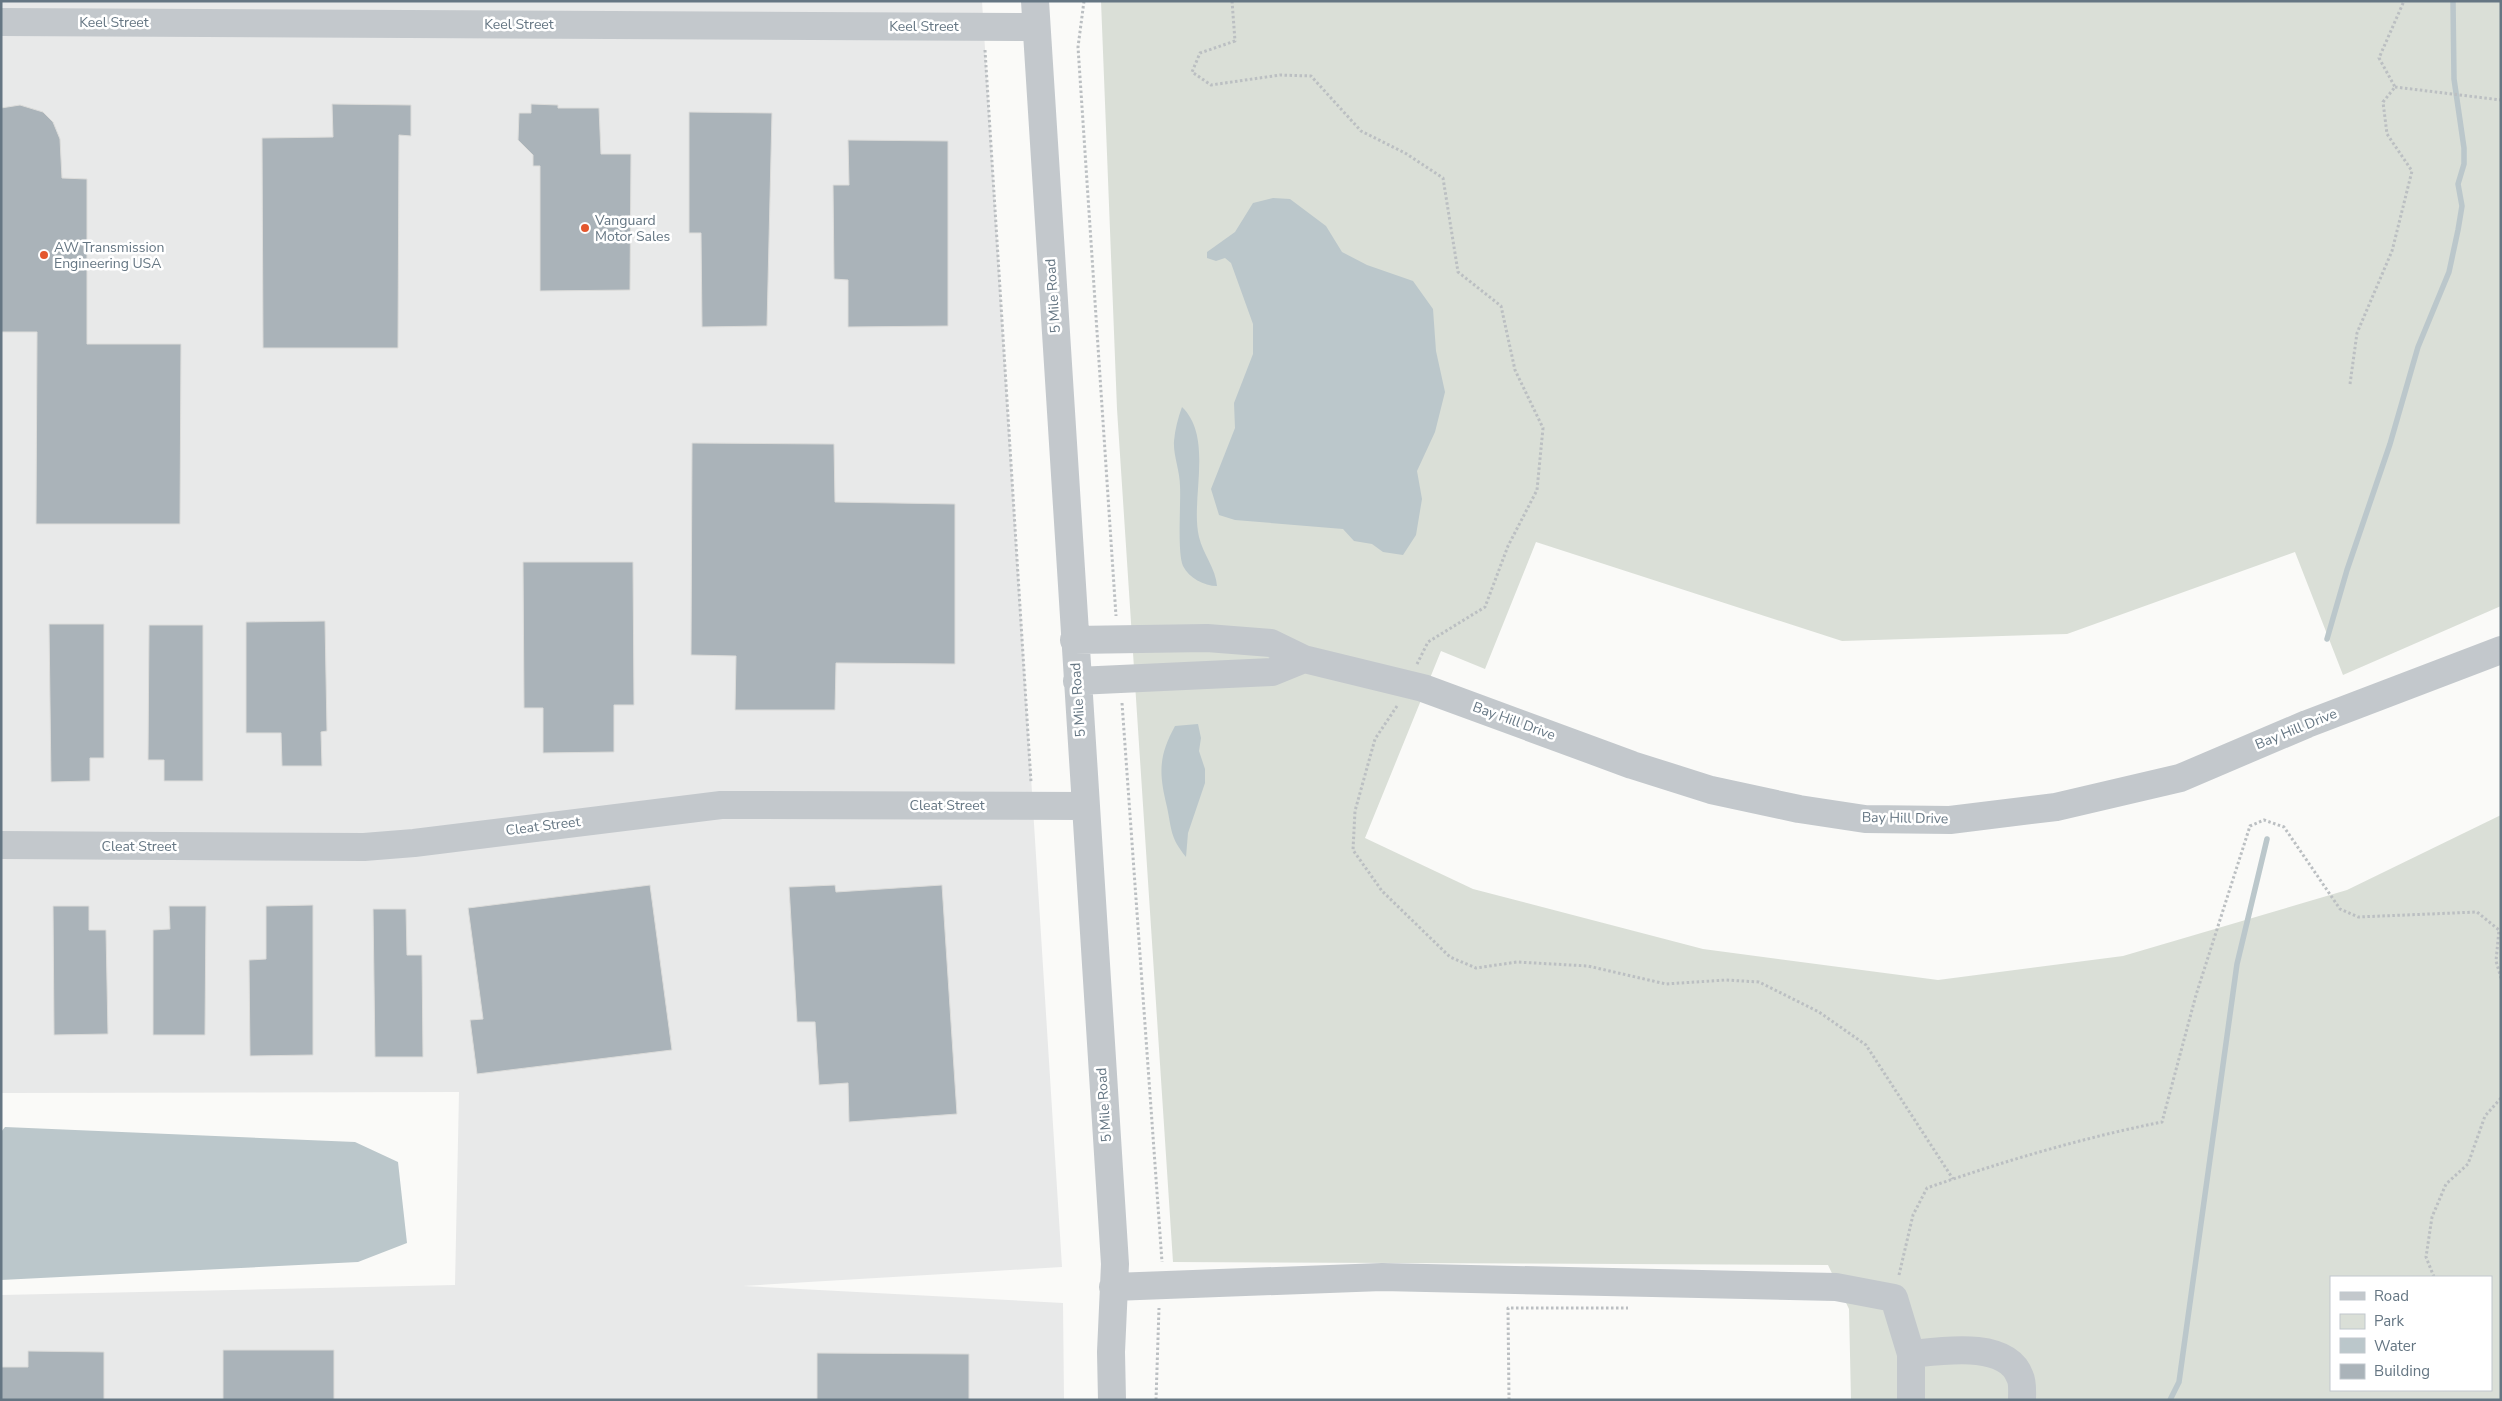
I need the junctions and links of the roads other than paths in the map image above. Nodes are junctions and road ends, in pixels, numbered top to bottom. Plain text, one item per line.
1 (1035, 14) edge
2 (1, 22) edge
3 (1074, 640) junction
4 (2501, 650) edge
5 (1304, 659) junction
6 (1077, 682) junction
7 (1085, 806) junction
8 (1, 845) edge
9 (1113, 1287) junction
10 (1911, 1354) junction
11 (1112, 1400) edge
12 (1911, 1400) edge
13 (2022, 1400) edge

1 - 2 street, Keel Street
1 - 3 street, 5 Mile Road
3 - 5 street, Bay Hill Drive
3 - 6 street, 5 Mile Road
4 - 5 street, Bay Hill Drive
5 - 6 street
6 - 7 street, 5 Mile Road
7 - 8 street, Cleat Street
7 - 9 street, 5 Mile Road
9 - 10 street
9 - 11 street, 5 Mile Road
10 - 12 street
10 - 13 street

